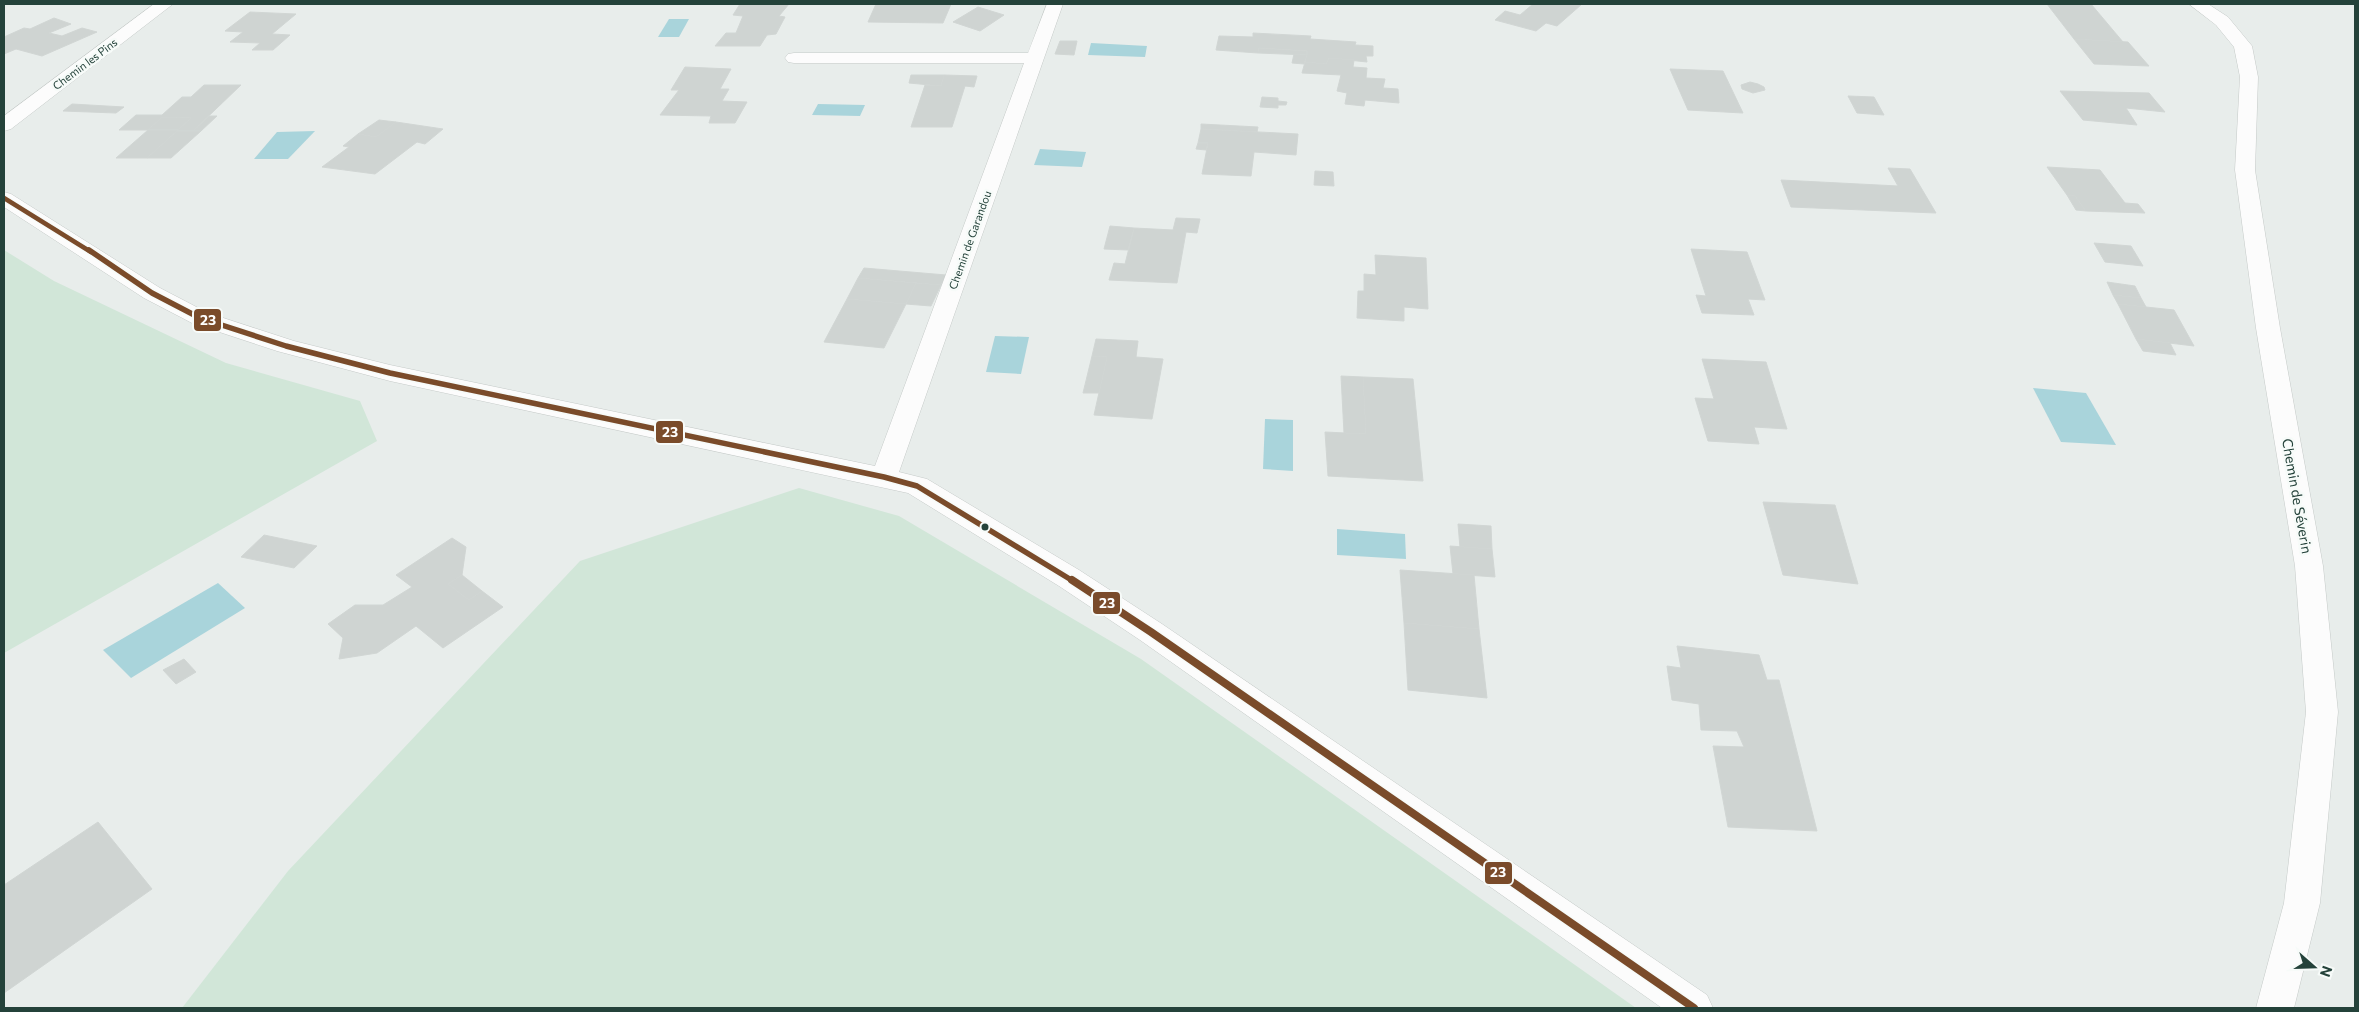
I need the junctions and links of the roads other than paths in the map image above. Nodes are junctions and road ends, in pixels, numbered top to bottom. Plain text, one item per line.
1 (165, 4) edge
2 (1054, 4) edge
3 (2197, 4) edge
4 (794, 58) dead end
5 (1036, 58) junction
6 (4, 125) edge
7 (4, 198) edge
8 (884, 476) junction
9 (1694, 1008) edge
10 (2275, 1008) edge

1 - 6 street, Chemin les Pins
2 - 5 street, Chemin de Garandou
3 - 10 street, Chemin de Séverin
4 - 5 street
5 - 8 street, Chemin de Garandou
7 - 8 street
8 - 9 street

